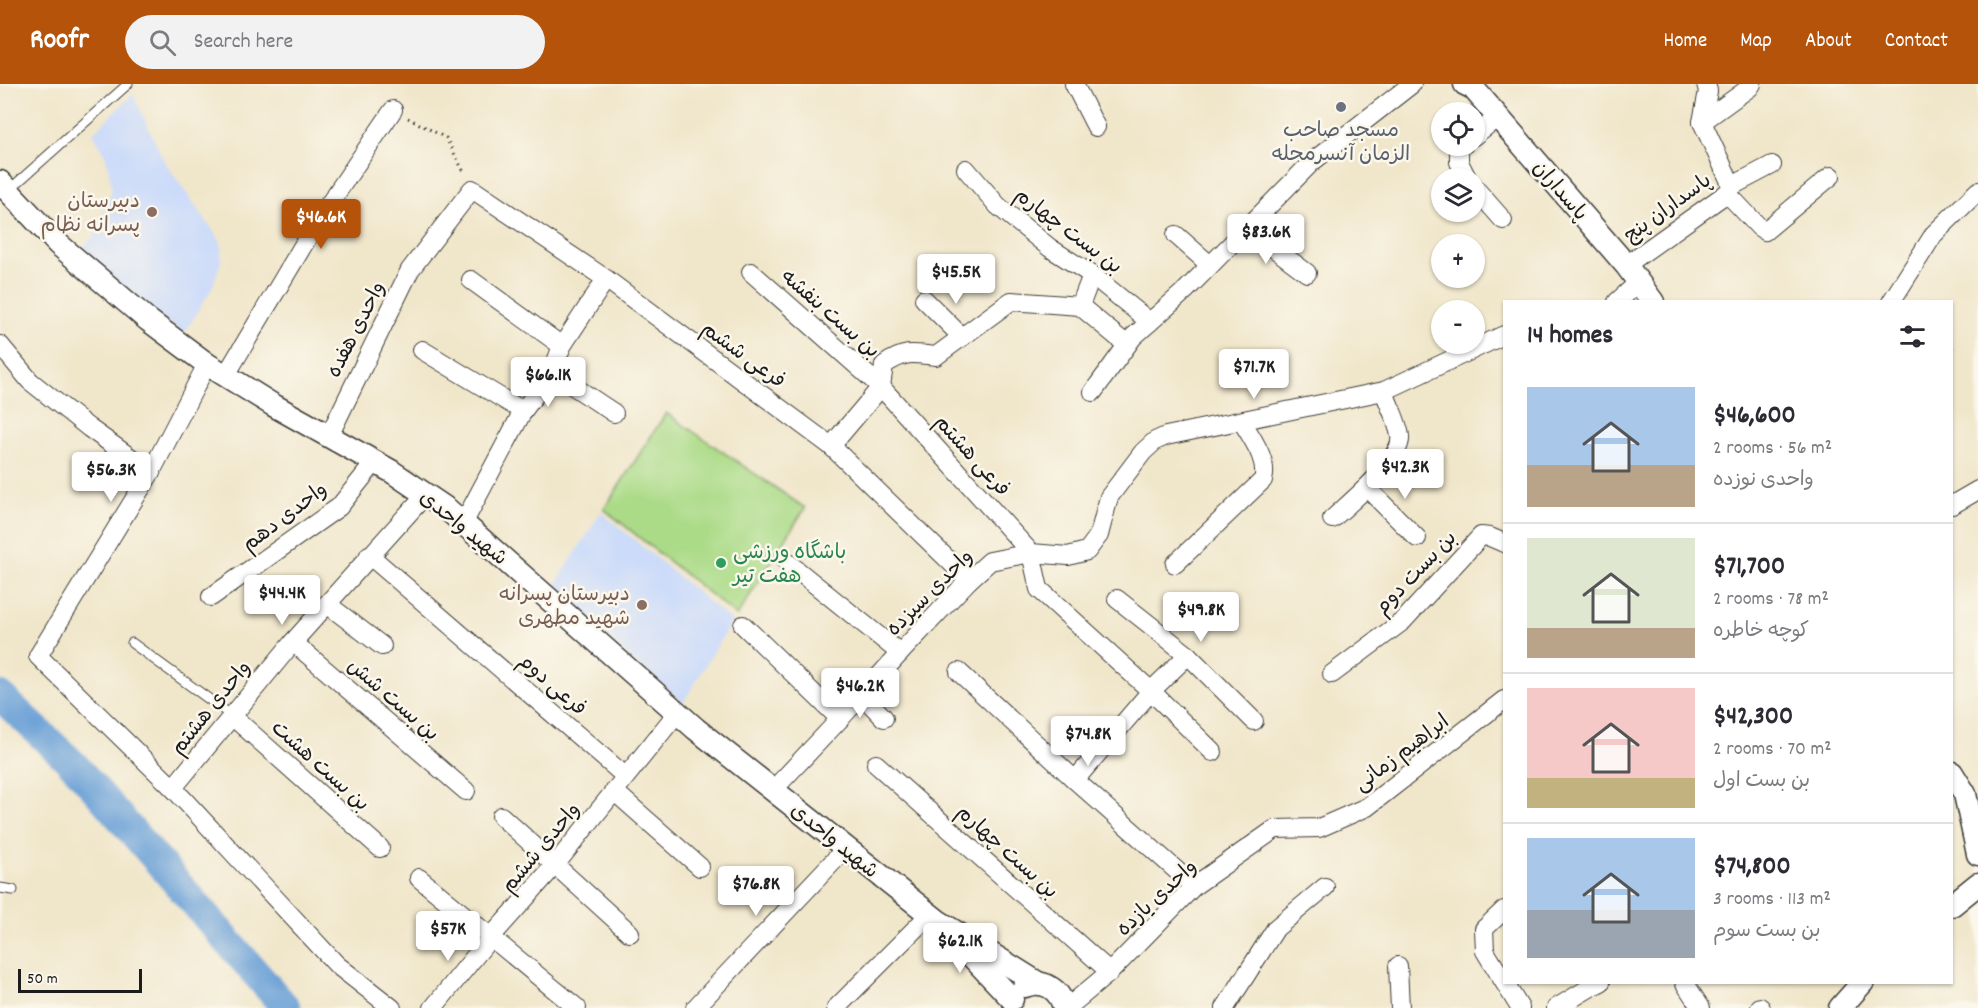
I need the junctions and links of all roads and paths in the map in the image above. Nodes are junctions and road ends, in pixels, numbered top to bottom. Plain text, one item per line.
1 (128, 84) edge
2 (1074, 84) edge
3 (1412, 84) edge
4 (1706, 84) edge
5 (1752, 84) edge
6 (1472, 85) edge
7 (393, 110) joint
8 (1498, 117) junction
9 (1702, 122) junction
10 (1096, 127) dead end
11 (1485, 127) edge
12 (1772, 165) dead end
13 (966, 169) dead end
14 (1831, 176) dead end
15 (4, 187) edge
16 (472, 189) junction
17 (1729, 190) junction
18 (1978, 191) edge
19 (1485, 199) edge
20 (1503, 219) dead end
21 (1247, 228) junction
22 (1176, 235) dead end
23 (1210, 265) junction
24 (751, 272) dead end
25 (1306, 273) dead end
26 (1092, 274) junction
27 (1632, 274) junction
28 (606, 279) junction
29 (471, 280) dead end
30 (924, 299) dead end
31 (1618, 300) edge
32 (1652, 300) edge
33 (1892, 300) edge
34 (1080, 306) junction
35 (1150, 322) junction
36 (1503, 335) edge
37 (962, 337) junction
38 (0, 345) edge
39 (1127, 345) junction
40 (562, 346) junction
41 (1953, 349) edge
42 (422, 350) dead end
43 (1957, 351) dead end
44 (216, 370) junction
45 (552, 372) junction
46 (881, 387) junction
47 (1093, 392) dead end
48 (1384, 392) junction
49 (523, 411) junction
50 (614, 413) dead end
51 (1242, 421) junction
52 (329, 436) junction
53 (831, 446) junction
54 (375, 462) junction
55 (151, 472) junction
56 (1367, 488) junction
57 (1978, 490) edge
58 (425, 495) junction
59 (1953, 504) edge
60 (1332, 519) dead end
61 (464, 522) junction
62 (1417, 538) dead end
63 (1503, 543) edge
64 (1031, 553) junction
65 (369, 555) junction
66 (787, 562) dead end
67 (1175, 564) dead end
68 (969, 580) junction
69 (211, 597) dead end
70 (1118, 599) dead end
71 (327, 604) junction
72 (743, 625) dead end
73 (293, 642) junction
74 (132, 643) dead end
75 (381, 646) dead end
76 (900, 652) junction
77 (1188, 655) junction
78 (959, 672) dead end
79 (1332, 674) dead end
80 (1151, 692) junction
81 (862, 695) junction
82 (1503, 701) edge
83 (677, 713) junction
84 (232, 716) junction
85 (884, 718) dead end
86 (840, 719) junction
87 (1254, 721) dead end
88 (1213, 752) dead end
89 (876, 764) dead end
90 (625, 776) junction
91 (1076, 780) junction
92 (1954, 784) edge
93 (173, 788) junction
94 (773, 790) junction
95 (466, 791) dead end
96 (615, 792) junction
97 (501, 816) dead end
98 (1319, 828) joint
99 (380, 848) dead end
100 (846, 848) junction
101 (1978, 854) edge
102 (555, 866) junction
103 (700, 867) dead end
104 (419, 878) dead end
105 (1978, 884) edge
106 (1194, 886) junction
107 (1325, 887) dead end
108 (0, 888) edge
109 (14, 890) dead end
110 (1953, 903) edge
111 (1503, 911) edge
112 (934, 918) junction
113 (630, 933) dead end
114 (490, 938) junction
115 (1398, 966) dead end
116 (1110, 972) junction
117 (1503, 980) edge
118 (1038, 983) junction
119 (1505, 984) edge
120 (1597, 984) edge
121 (1685, 984) edge
122 (1861, 984) edge
123 (1010, 1005) edge
124 (392, 1008) edge
125 (433, 1008) edge
126 (577, 1008) edge
127 (695, 1008) edge
128 (836, 1008) edge
129 (1065, 1008) edge
130 (1225, 1008) edge
131 (1400, 1008) edge
132 (1520, 1008) edge
133 (1556, 1008) edge
134 (1701, 1008) edge
135 (1840, 1008) edge

1 - 15 lane
2 - 10 street
3 - 21 street
4 - 9 street
5 - 9 street
6 - 8 street, پاسداران
7 - 16 path
7 - 44 street
8 - 11 street
8 - 27 street, پاسداران
9 - 17 street, پاسداران پنج
12 - 17 street
13 - 26 street, بن بست چهارم
14 - 17 street
15 - 44 street, شهید واحدی
16 - 28 street, فرعی ششم
16 - 52 street, واحدی هفده
17 - 27 street, پاسداران پنج
18 - 33 street
19 - 20 street
21 - 23 street
21 - 25 street
22 - 23 street
23 - 35 street
24 - 46 street, بن بست بنفشه
26 - 34 street
26 - 35 street, بن بست چهارم
27 - 31 street, پاسداران پنج
27 - 32 street, پاسداران
28 - 40 street
28 - 53 street, فرعی ششم
29 - 40 street
30 - 37 street
34 - 37 street
34 - 39 street
35 - 39 street
36 - 48 street
37 - 46 street
38 - 55 street
39 - 47 street
40 - 45 street
41 - 43 path
42 - 49 street
44 - 52 street, شهید واحدی
44 - 55 street
45 - 49 street
45 - 50 street
46 - 53 street
46 - 64 street, فرعی هشتم
48 - 51 street
48 - 56 street
49 - 61 street
51 - 64 street, واحدی سیزده
51 - 67 street
52 - 54 street, شهید واحدی
53 - 68 street, فرعی ششم
54 - 58 street, شهید واحدی
54 - 69 street, واحدی دهم
55 - 93 street
56 - 60 street
56 - 62 street
57 - 59 street
58 - 61 street, شهید واحدی
58 - 65 street, واحدی هشتم
61 - 83 street, شهید واحدی
63 - 79 street, بن بست دوم
64 - 68 street, واحدی سیزده
64 - 80 street
65 - 71 street, واحدی هشتم
65 - 90 street, فرعی دوم
66 - 76 street
68 - 76 street, واحدی سیزده
70 - 77 street
71 - 73 street, واحدی هشتم
71 - 75 street
72 - 86 street
73 - 84 street, واحدی هشتم
73 - 95 street, بن بست شش
74 - 84 lane
76 - 81 street, واحدی سیزده
77 - 80 street
77 - 87 street
78 - 91 street
80 - 88 street
80 - 91 street
81 - 85 street
81 - 86 street, واحدی سیزده
82 - 98 street, ابراهیم زمانی
83 - 90 street, واحدی ششم
83 - 94 street, شهید واحدی
84 - 93 street, واحدی هشتم
84 - 99 street, بن بست هشت
86 - 94 street, واحدی سیزده
89 - 116 street, بن بست چهارم
90 - 96 street, واحدی ششم
91 - 106 street
92 - 101 street
93 - 124 street
94 - 100 street, شهید واحدی
96 - 102 street, واحدی ششم
96 - 103 street
97 - 102 street
98 - 106 street, واحدی یازده
100 - 112 street, شهید واحدی
100 - 127 street
102 - 113 street
102 - 114 street, واحدی ششم
104 - 114 street
105 - 110 street
106 - 116 street, واحدی یازده
107 - 130 street
108 - 109 lane
111 - 117 street
112 - 118 street
112 - 123 street
112 - 128 street
114 - 125 street, واحدی ششم
114 - 126 street
115 - 131 street
116 - 129 street, واحدی یازده
118 - 123 street
118 - 129 street
119 - 132 street
120 - 133 street
121 - 134 street
122 - 135 street

